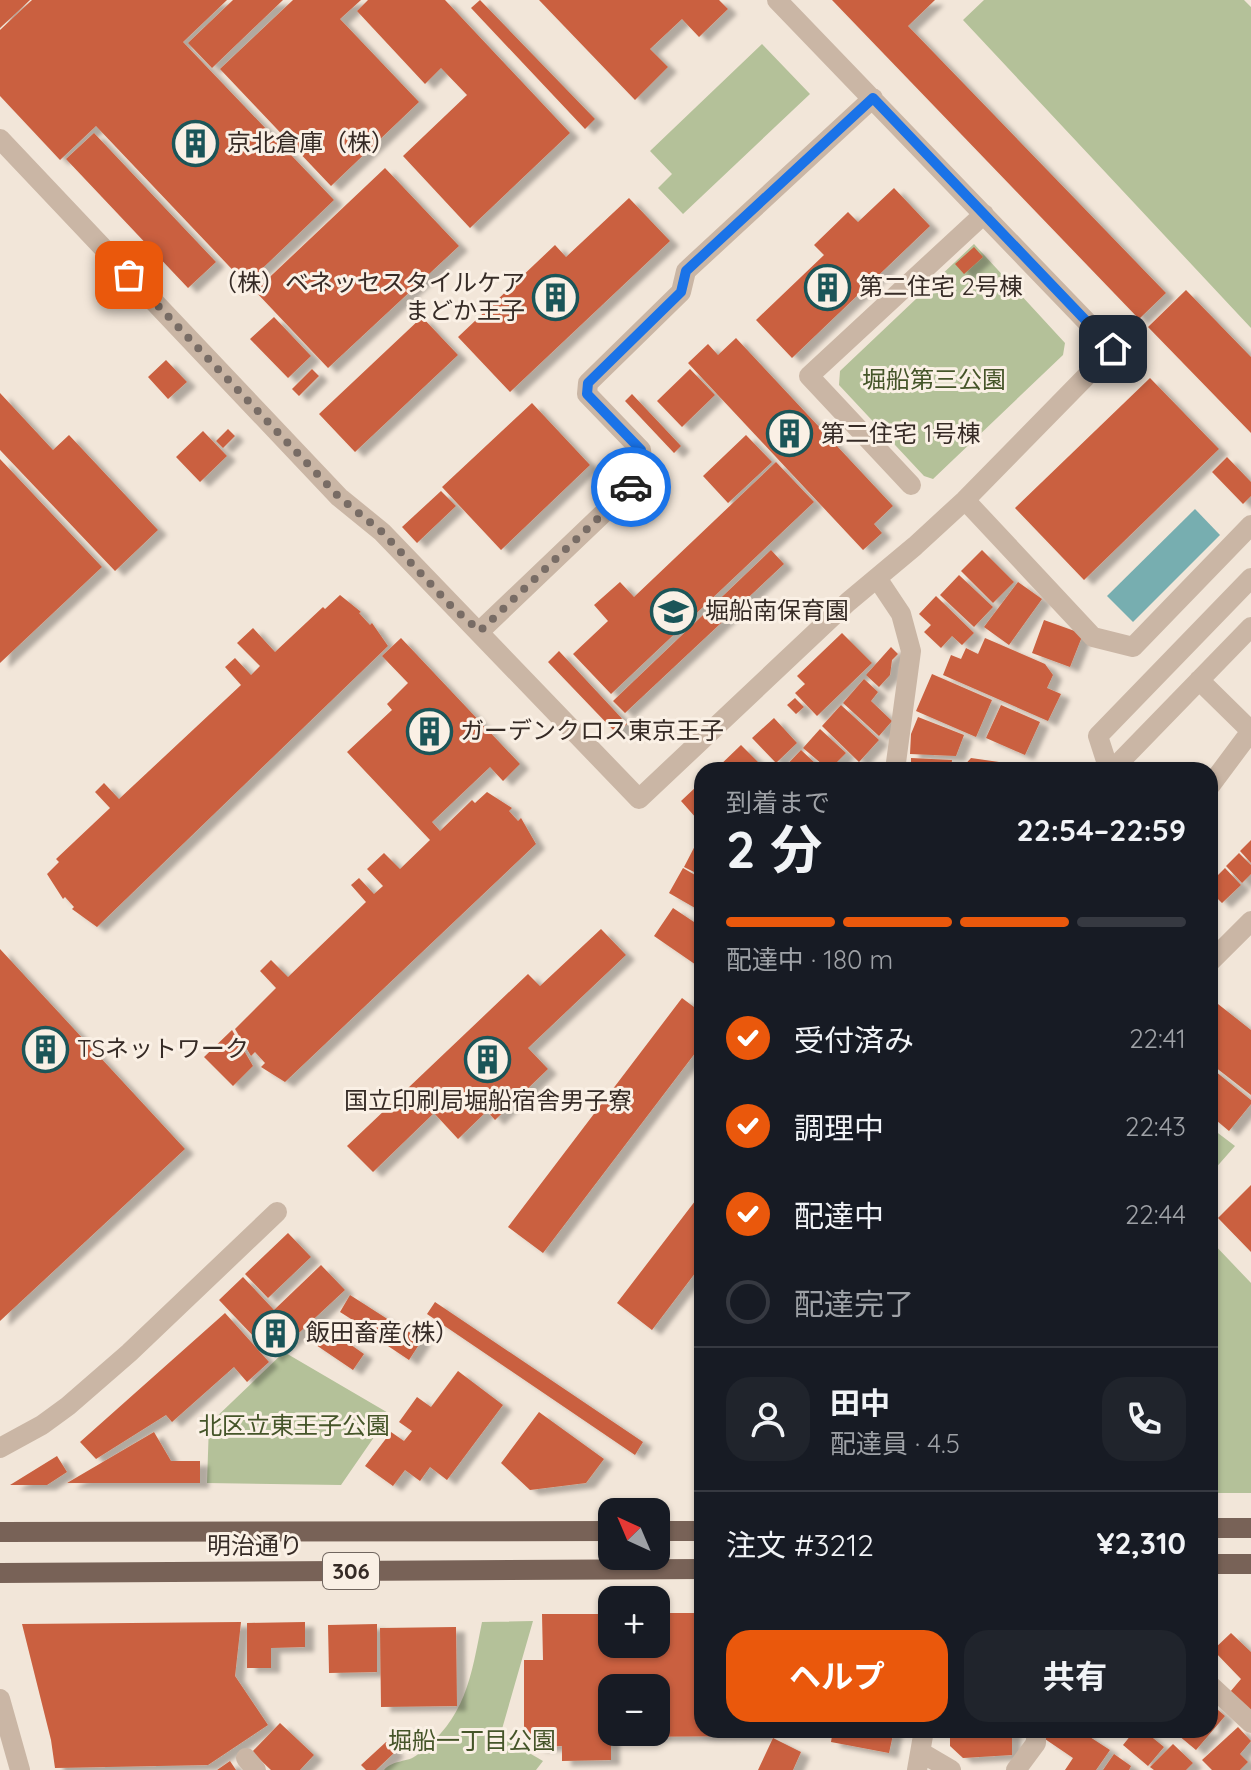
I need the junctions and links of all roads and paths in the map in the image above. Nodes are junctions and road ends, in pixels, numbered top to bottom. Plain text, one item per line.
1 (777, 0) edge
2 (873, 98) junction
3 (0, 139) edge
4 (984, 214) junction
5 (911, 485) dead end
6 (965, 500) junction
7 (1251, 525) edge
8 (877, 578) junction
9 (1251, 578) edge
10 (1251, 627) edge
11 (480, 631) junction
12 (1199, 680) junction
13 (1251, 731) edge
14 (896, 762) edge
15 (1107, 762) edge
16 (1118, 762) edge
17 (1218, 775) edge
18 (1251, 921) edge
19 (1218, 954) edge
20 (277, 1212) dead end
21 (0, 1448) edge
22 (1218, 1528) edge
23 (1251, 1528) edge
24 (598, 1531) edge
25 (670, 1531) edge
26 (694, 1531) edge
27 (0, 1532) edge
28 (1218, 1564) edge
29 (1251, 1564) edge
30 (694, 1569) edge
31 (0, 1573) edge
32 (1218, 1692) edge
33 (0, 1699) edge
34 (1251, 1723) edge
35 (923, 1738) edge
36 (1036, 1738) edge
37 (920, 1762) edge
38 (20, 1770) edge
39 (951, 1770) edge
40 (1016, 1770) edge

1 - 2 street
2 - 4 street
2 - 11 street
3 - 11 street
4 - 5 street
4 - 6 street
6 - 7 street
6 - 8 street
8 - 11 street
8 - 14 street
9 - 15 street
10 - 12 street
12 - 13 street
12 - 16 street
13 - 17 street
18 - 19 street
20 - 21 street
22 - 23 main road
24 - 27 main road, 明治通り / 306
25 - 26 main road
28 - 29 main road
30 - 31 main road, 明治通り / 306
32 - 34 street
33 - 38 street
35 - 37 street
36 - 40 street
37 - 39 street

